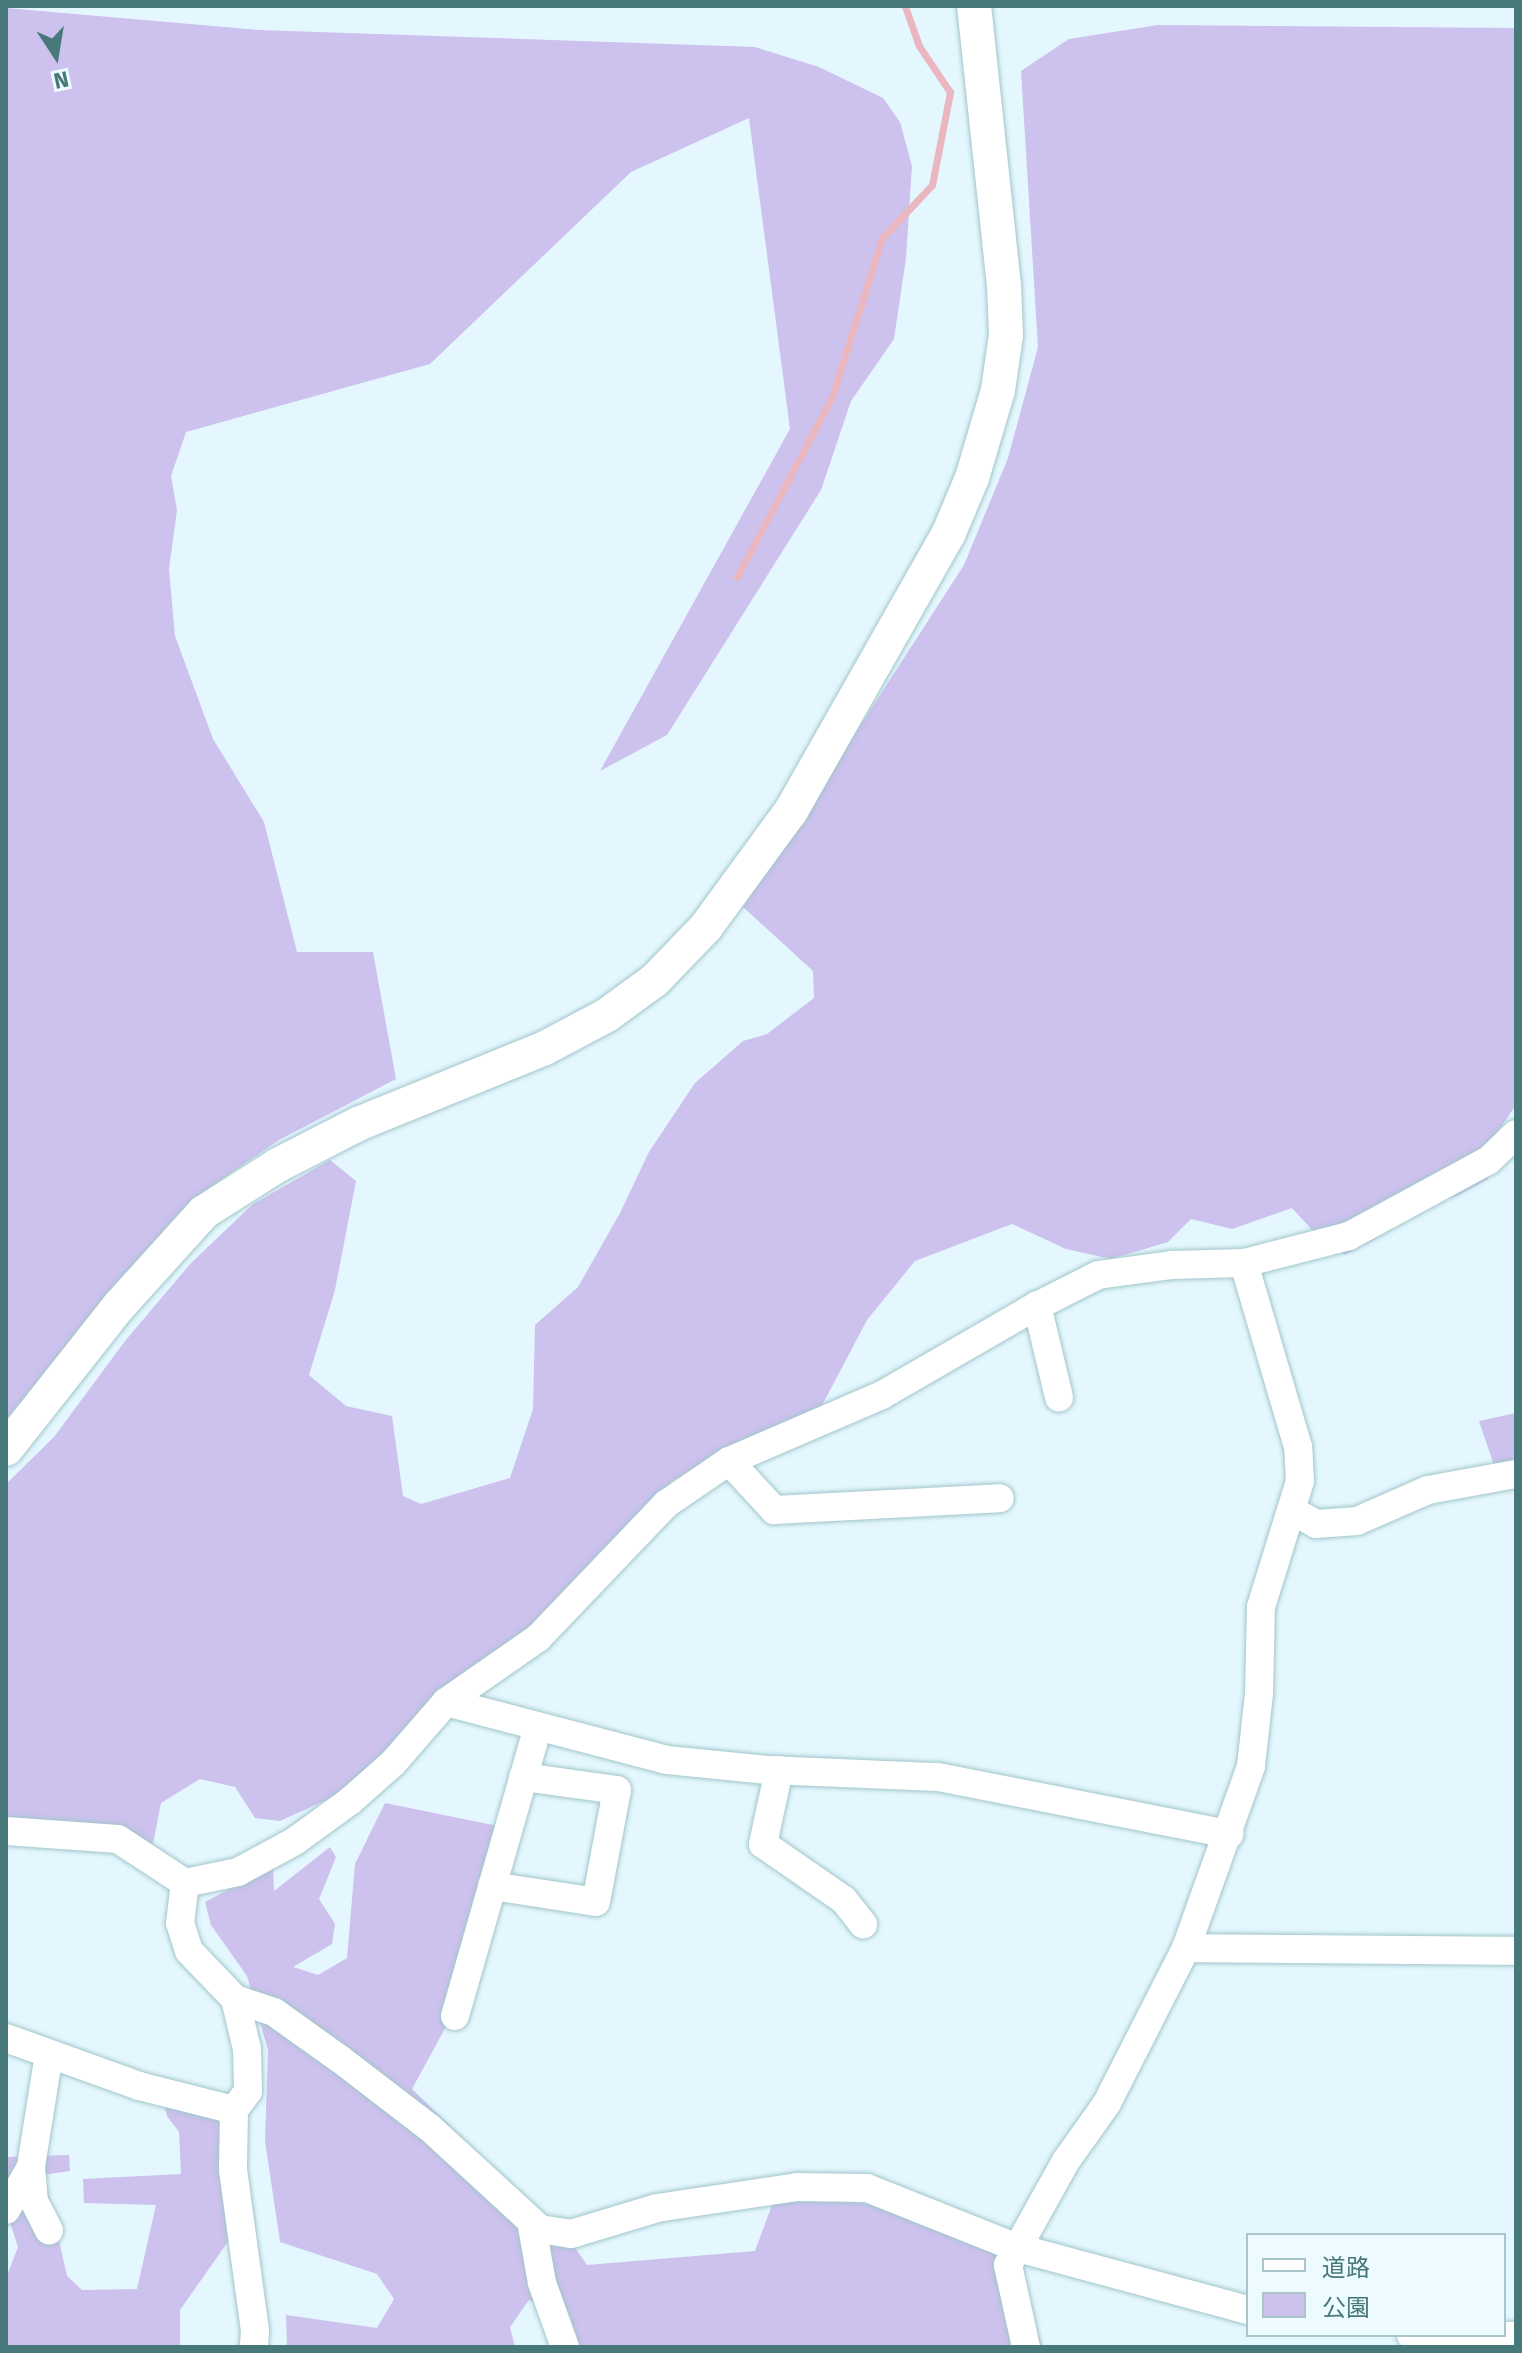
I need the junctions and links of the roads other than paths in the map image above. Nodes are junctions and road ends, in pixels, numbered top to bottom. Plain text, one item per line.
1 (974, 6) edge
2 (1516, 1134) edge
3 (1244, 1263) junction
4 (1037, 1305) junction
5 (1059, 1397) dead end
6 (6, 1449) edge
7 (729, 1461) junction
8 (1516, 1474) edge
9 (1000, 1498) dead end
10 (1291, 1510) junction
11 (446, 1702) junction
12 (538, 1727) junction
13 (779, 1770) junction
14 (523, 1777) junction
15 (6, 1831) edge
16 (1229, 1834) junction
17 (185, 1883) junction
18 (492, 1886) junction
19 (863, 1924) dead end
20 (1186, 1948) junction
21 (1516, 1951) edge
22 (235, 1999) junction
23 (455, 2016) dead end
24 (6, 2038) edge
25 (49, 2054) junction
26 (234, 2110) junction
27 (31, 2167) junction
28 (6, 2210) edge
29 (531, 2221) junction
30 (49, 2230) dead end
31 (1018, 2248) junction
32 (1246, 2309) edge
33 (254, 2347) edge
34 (565, 2347) edge
35 (1026, 2347) edge

1 - 6 street
2 - 3 street
3 - 4 street
3 - 10 street
4 - 5 street
4 - 7 street
7 - 9 street
7 - 11 street
8 - 10 street
10 - 16 street
11 - 12 street
11 - 17 street
12 - 13 street
12 - 14 street
13 - 16 street
13 - 19 street
14 - 18 street
14 - 18 street
15 - 17 street
16 - 20 street
17 - 22 street
18 - 23 street
20 - 21 street
20 - 31 street
22 - 26 street
22 - 29 street
24 - 25 street
25 - 26 street
25 - 27 street
26 - 33 street
27 - 28 street
27 - 30 street
29 - 31 street
29 - 34 street
31 - 32 street
31 - 35 street

